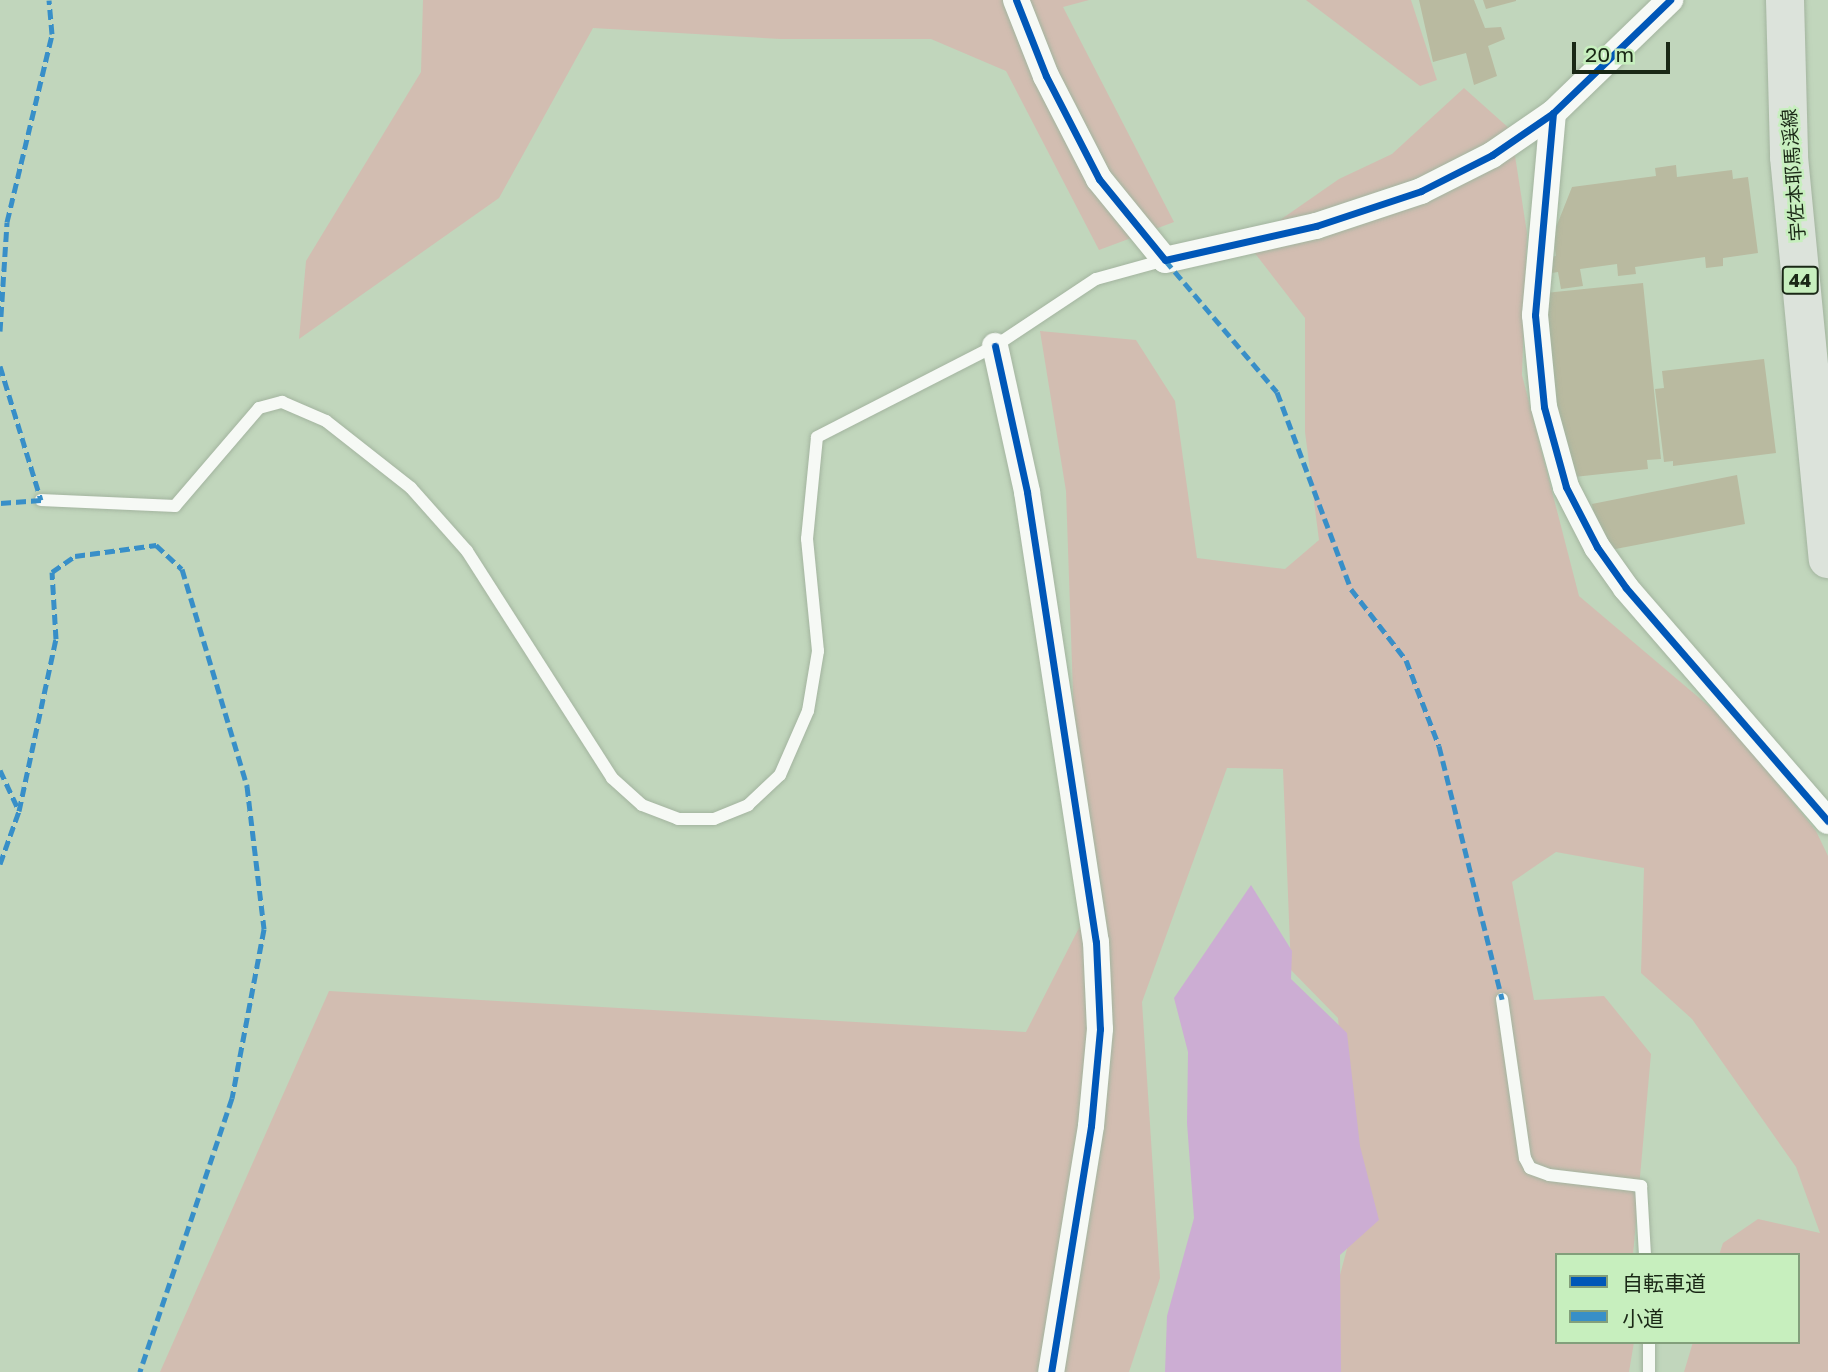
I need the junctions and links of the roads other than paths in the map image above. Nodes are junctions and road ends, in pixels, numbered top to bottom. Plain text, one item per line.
1 (1016, 0) edge
2 (1670, 0) edge
3 (1785, 0) edge
4 (1553, 113) junction
5 (1165, 260) junction
6 (995, 346) junction
7 (1822, 455) edge
8 (41, 500) dead end
9 (1828, 559) edge
10 (1828, 821) edge
11 (1502, 999) dead end
12 (1645, 1253) edge
13 (1649, 1344) edge
14 (1051, 1372) edge
15 (1649, 1372) edge

1 - 5 street
2 - 4 street
3 - 7 main road, 宇佐本耶馬渓線 / 44
4 - 5 street
4 - 10 street
5 - 6 lane
6 - 8 lane
6 - 14 street
7 - 9 main road, 宇佐本耶馬渓線 / 44
11 - 12 lane
13 - 15 lane

